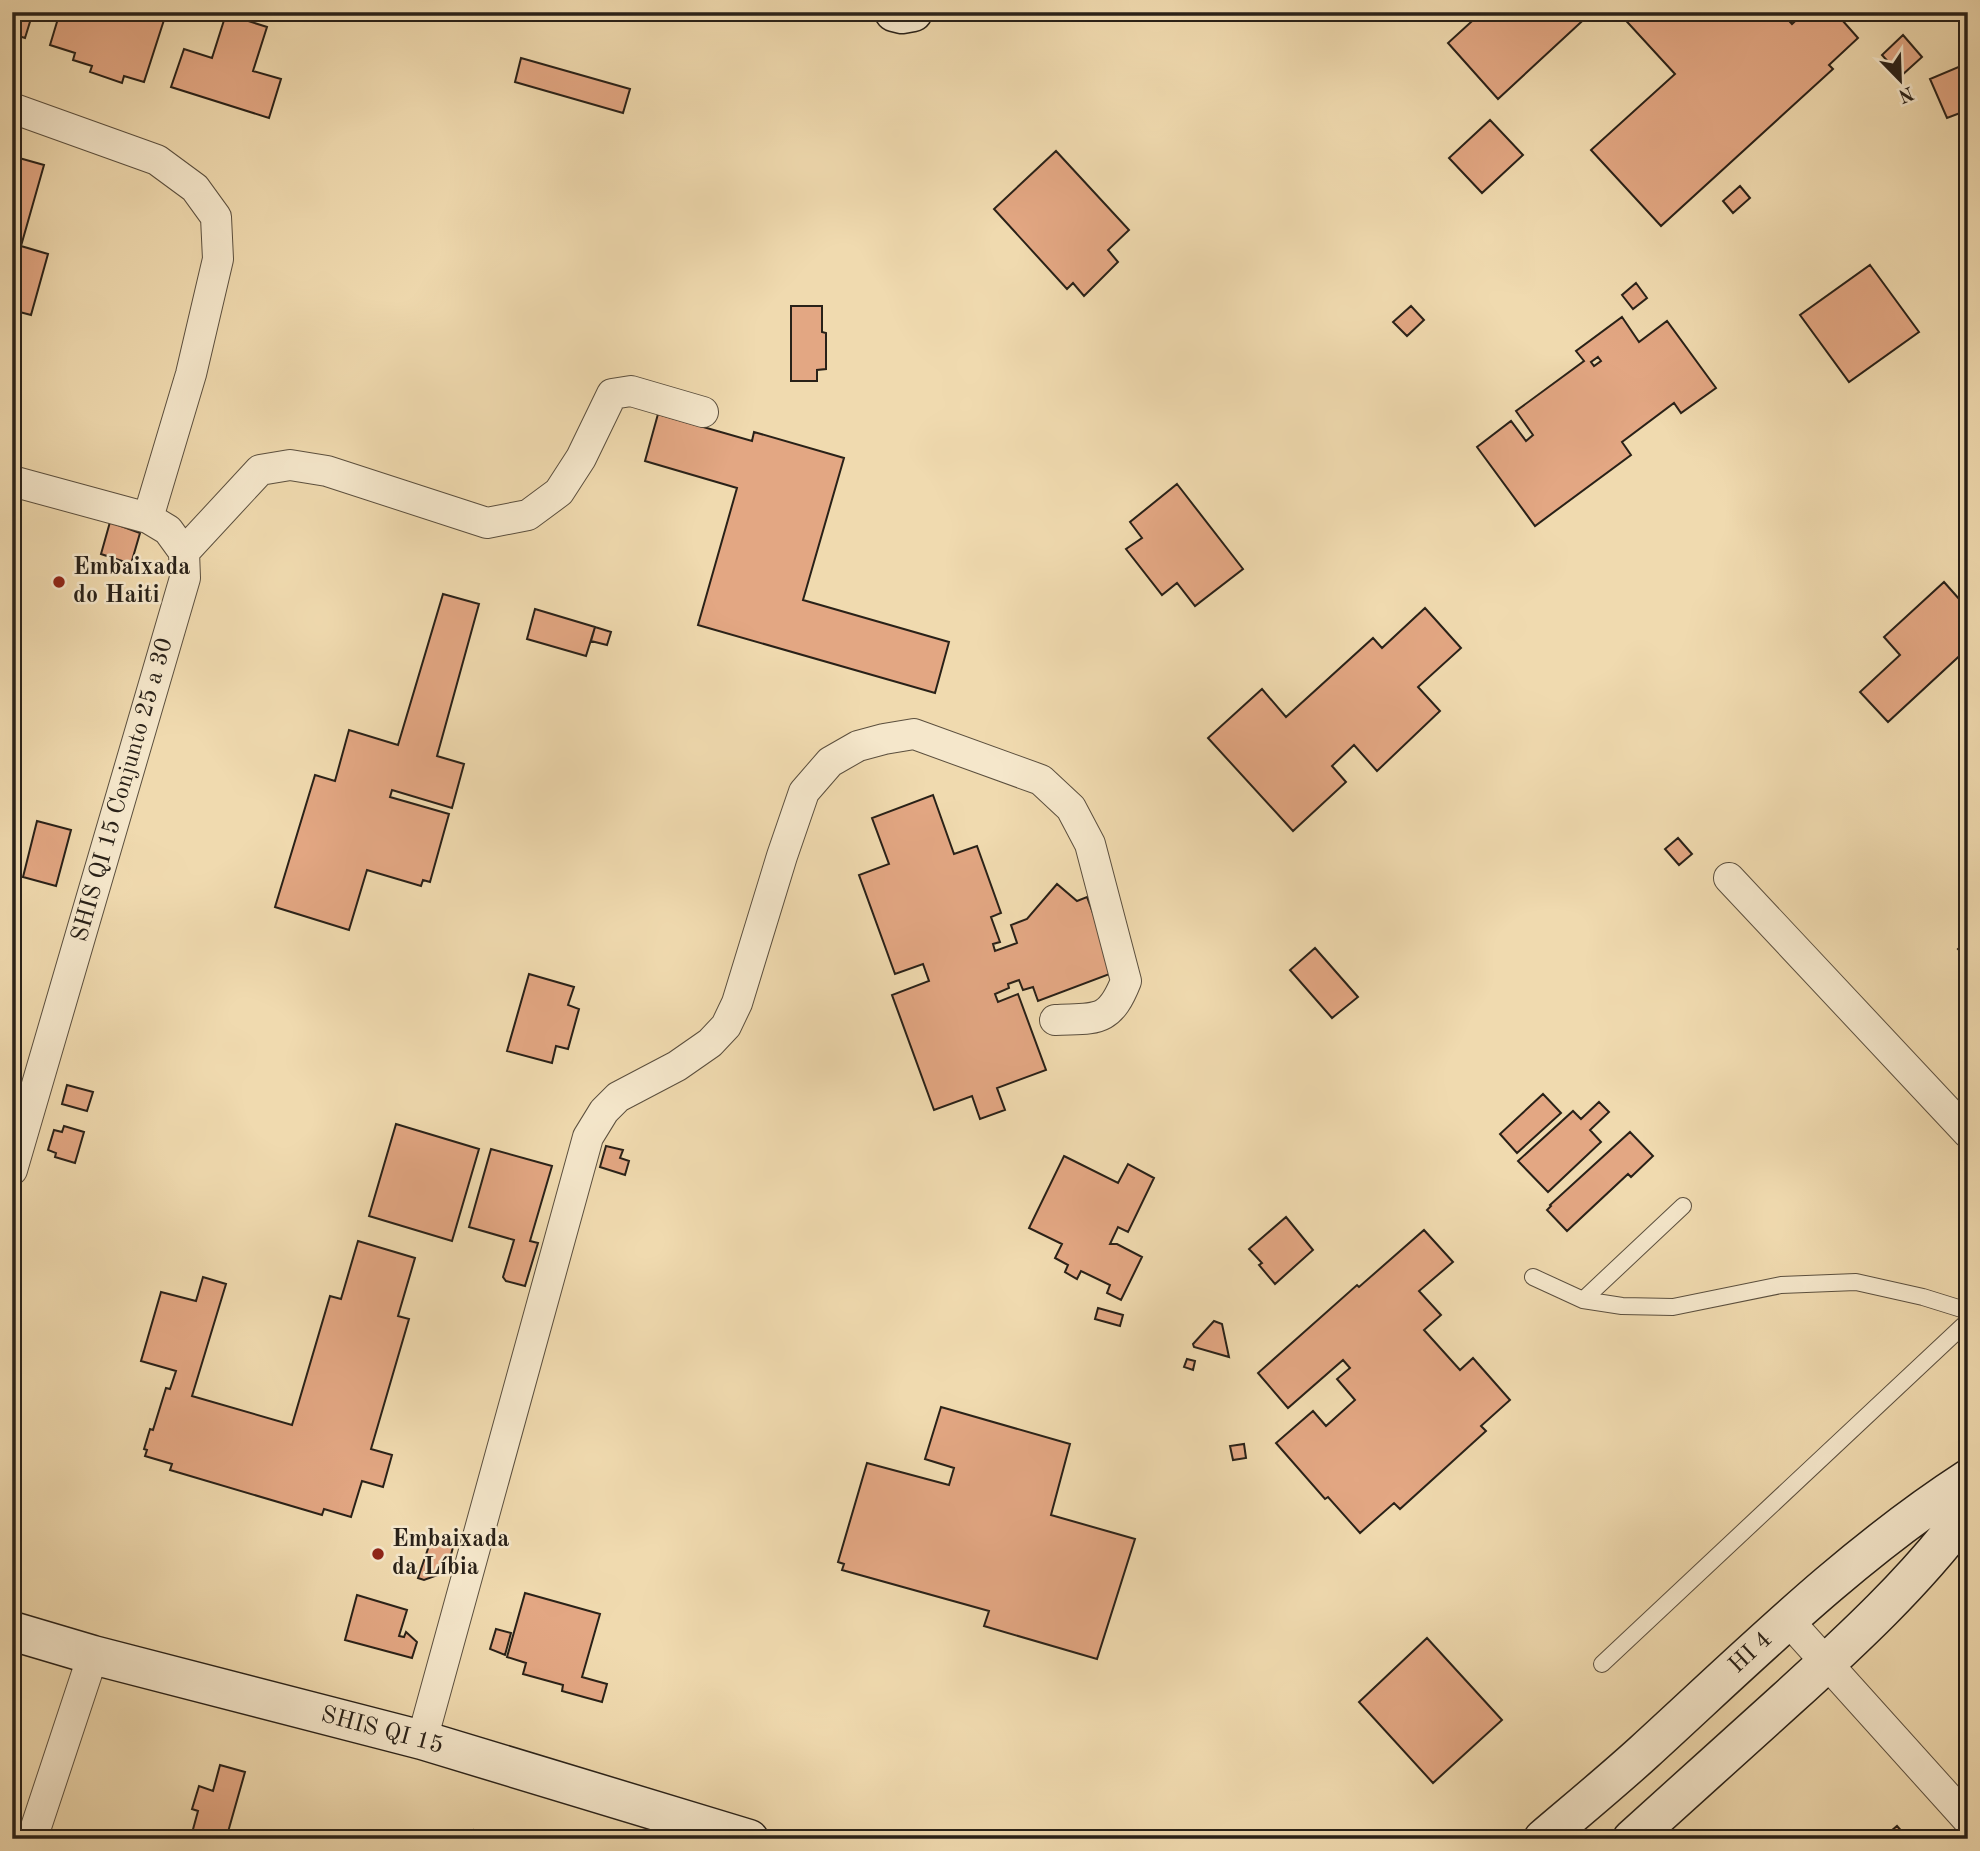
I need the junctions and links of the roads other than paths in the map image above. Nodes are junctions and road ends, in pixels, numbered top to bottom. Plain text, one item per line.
1 (12, 108) edge
2 (703, 412) dead end
3 (12, 481) edge
4 (148, 518) junction
5 (184, 552) junction
6 (1729, 878) dead end
7 (1055, 1020) dead end
8 (19, 1123) edge
9 (1968, 1133) edge
10 (12, 1170) edge
11 (1683, 1206) dead end
12 (1533, 1277) dead end
13 (1583, 1300) junction
14 (1968, 1311) edge
15 (1968, 1321) edge
16 (1968, 1479) edge
17 (1968, 1511) edge
18 (1787, 1619) junction
19 (12, 1631) edge
20 (93, 1655) junction
21 (1602, 1664) dead end
22 (1825, 1664) junction
23 (422, 1741) junction
24 (1968, 1820) edge
25 (32, 1839) edge
26 (749, 1839) edge
27 (1544, 1839) edge
28 (1632, 1839) edge

1 - 4 street
2 - 5 street
3 - 4 street
4 - 5 street
5 - 8 street, SHIS QI 15 Conjunto 25 a 30
6 - 9 street
7 - 23 street
8 - 10 street, SHIS QI 15 Conjunto 25 a 30
11 - 13 lane
12 - 13 lane
13 - 14 lane
15 - 21 lane
16 - 18 street, HI 4
17 - 22 street
18 - 22 street
18 - 27 street, HI 4
19 - 20 street, SHIS QI 15
20 - 23 street, SHIS QI 15
20 - 25 street
22 - 24 street
22 - 28 street
23 - 26 street, SHIS QI 15

